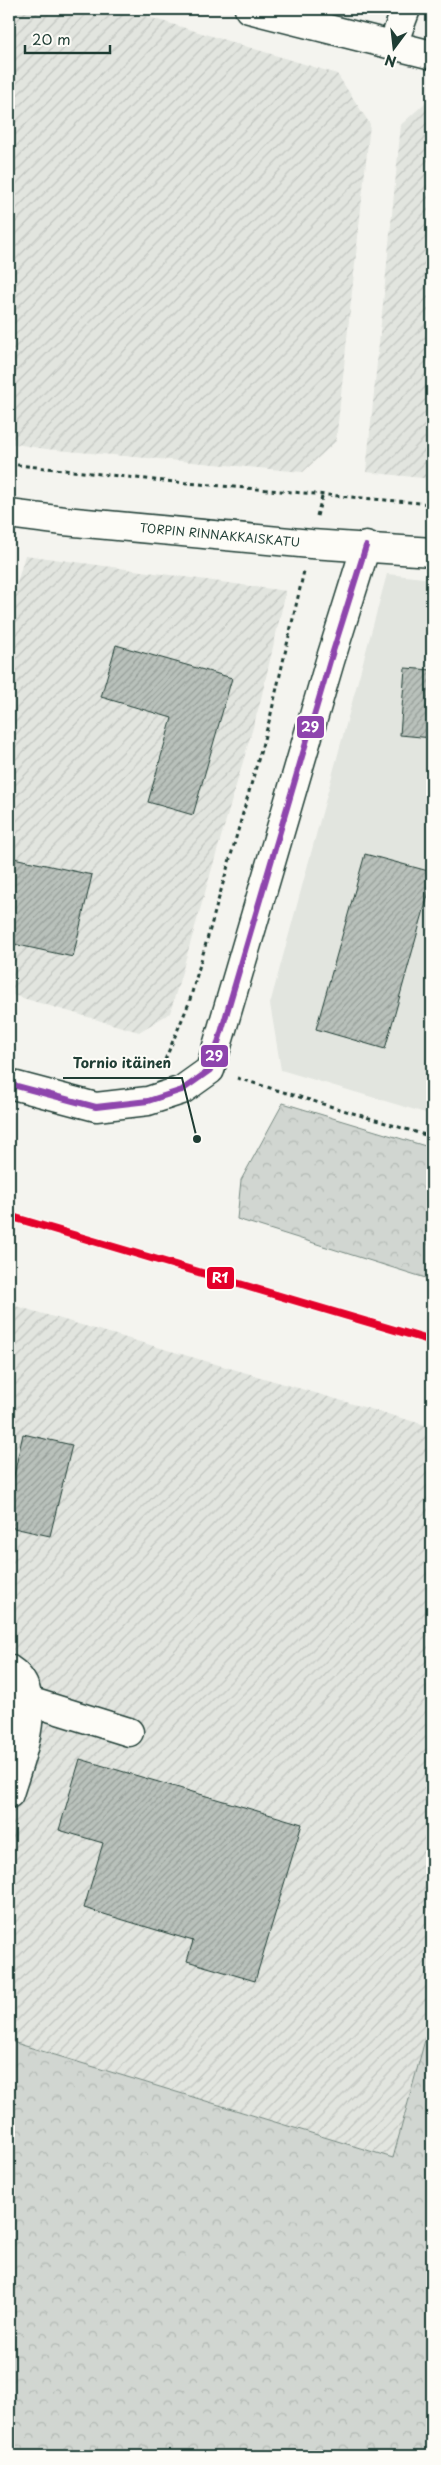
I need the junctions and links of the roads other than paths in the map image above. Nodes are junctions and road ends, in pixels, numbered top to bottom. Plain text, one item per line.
1 (249, 9) edge
2 (406, 9) edge
3 (393, 44) junction
4 (432, 55) edge
5 (9, 514) edge
6 (366, 546) junction
7 (432, 552) edge
8 (9, 1084) edge
9 (9, 1669) edge
10 (28, 1701) junction
11 (129, 1732) dead end
12 (9, 1794) edge

1 - 3 street
2 - 3 street
3 - 4 street
5 - 6 street, TORPIN RINNAKKAISKATU
6 - 7 street, TORPIN RINNAKKAISKATU
6 - 8 street
9 - 10 street
10 - 11 street
10 - 12 street

